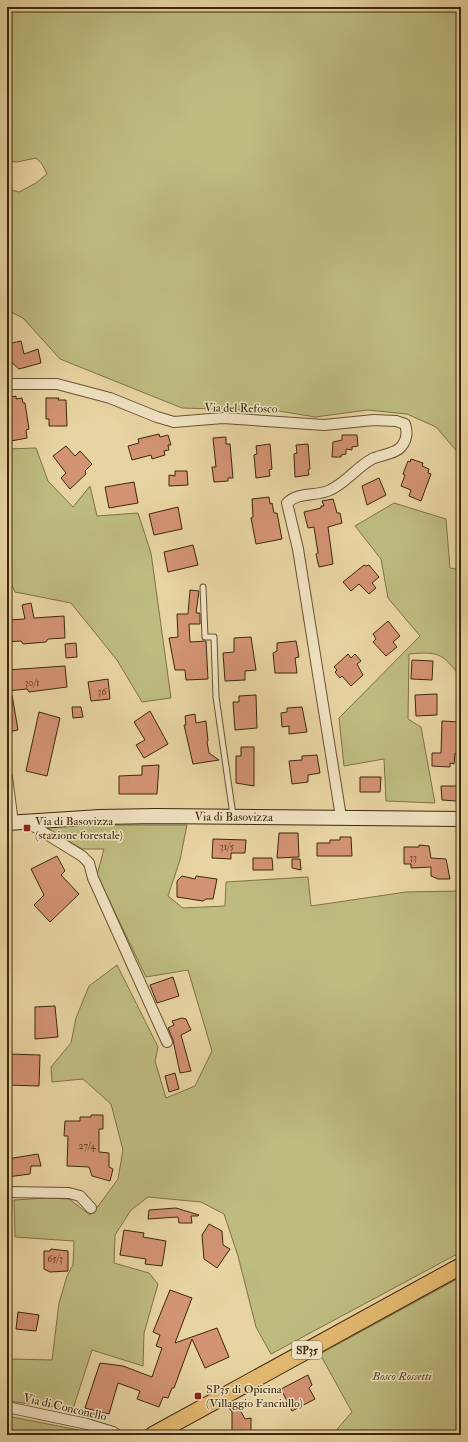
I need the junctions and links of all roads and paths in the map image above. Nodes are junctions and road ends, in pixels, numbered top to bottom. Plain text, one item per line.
1 (7, 384) edge
2 (203, 587) dead end
3 (7, 777) edge
4 (233, 816) junction
5 (341, 817) junction
6 (461, 819) edge
7 (15, 822) edge
8 (167, 1042) dead end
9 (7, 1192) edge
10 (91, 1208) dead end
11 (461, 1266) edge
12 (7, 1407) edge
13 (117, 1435) edge
14 (153, 1435) edge

1 - 5 street, Via del Refosco
2 - 4 lane
3 - 7 street
4 - 5 main road, Via di Basovizza
4 - 7 main road, Via di Basovizza
5 - 6 main road, Via di Basovizza
7 - 8 street
9 - 10 street
11 - 14 main road, SP35
12 - 13 street, Via di Conconello

